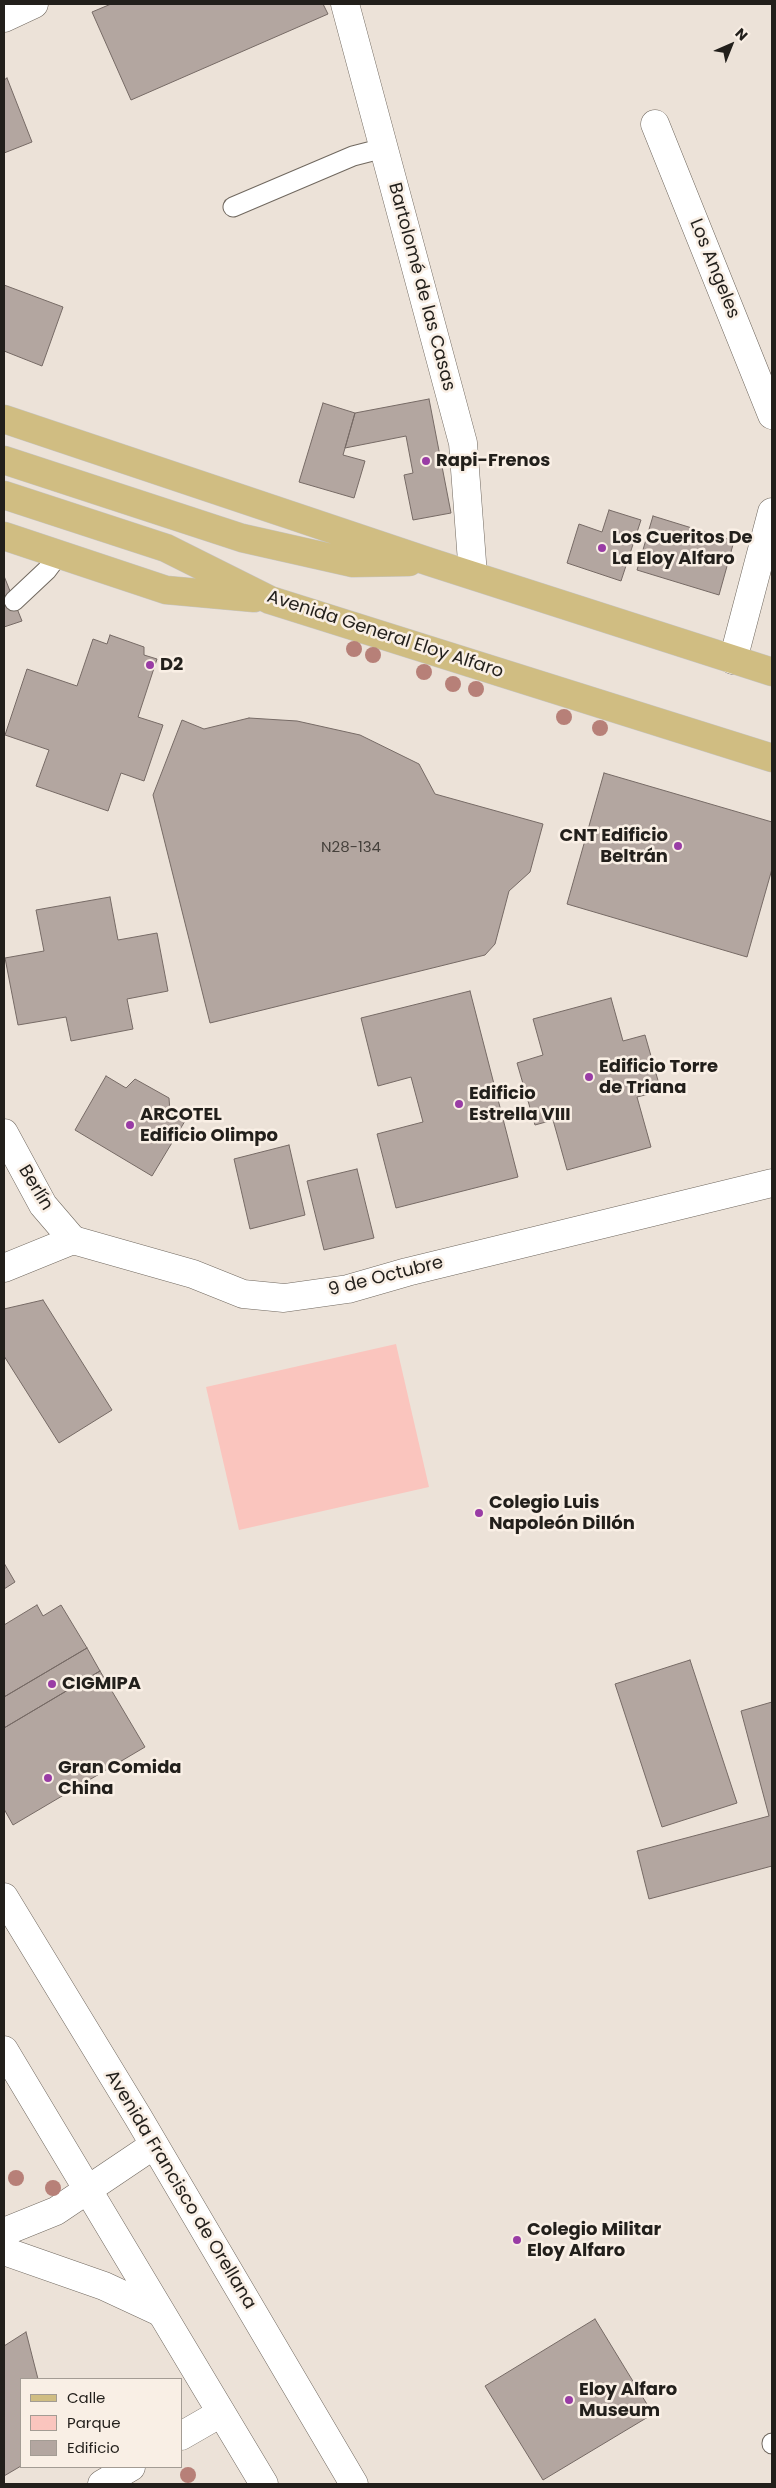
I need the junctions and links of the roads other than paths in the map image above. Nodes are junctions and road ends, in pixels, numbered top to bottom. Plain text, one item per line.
1 (34, 4) edge
2 (345, 4) edge
3 (4, 18) edge
4 (655, 124) dead end
5 (384, 148) junction
6 (233, 207) dead end
7 (772, 415) edge
8 (4, 419) edge
9 (4, 460) edge
10 (4, 495) edge
11 (772, 512) edge
12 (4, 536) edge
13 (59, 554) junction
14 (430, 562) junction
15 (473, 575) junction
16 (270, 600) junction
17 (14, 601) dead end
18 (733, 660) junction
19 (772, 672) edge
20 (772, 758) edge
21 (4, 1133) edge
22 (772, 1183) edge
23 (72, 1240) junction
24 (4, 1268) edge
25 (4, 1897) edge
26 (4, 2050) edge
27 (154, 2145) junction
28 (88, 2190) junction
29 (4, 2232) edge
30 (4, 2251) edge
31 (160, 2312) junction
32 (221, 2413) junction
33 (182, 2435) edge
34 (129, 2468) edge
35 (102, 2484) edge
36 (264, 2484) edge
37 (354, 2484) edge

1 - 3 street
2 - 5 street, Bartolomé de las Casas
4 - 7 street, Los Angeles
5 - 6 lane
5 - 15 street, Bartolomé de las Casas
8 - 14 main road
9 - 14 main road
10 - 16 main road, Avenida General Eloy Alfaro
11 - 18 street
12 - 13 main road
13 - 16 main road
13 - 17 lane
14 - 15 main road
15 - 18 main road
16 - 20 main road, Avenida General Eloy Alfaro
18 - 19 main road
21 - 23 street, Berlín
22 - 23 street, 9 de Octubre
23 - 24 street
25 - 27 street, Avenida Francisco de Orellana
26 - 28 street
27 - 28 street
27 - 37 street, Avenida Francisco de Orellana
28 - 29 street
28 - 31 street
30 - 31 street
31 - 32 street
32 - 33 street
32 - 36 street
34 - 35 street

